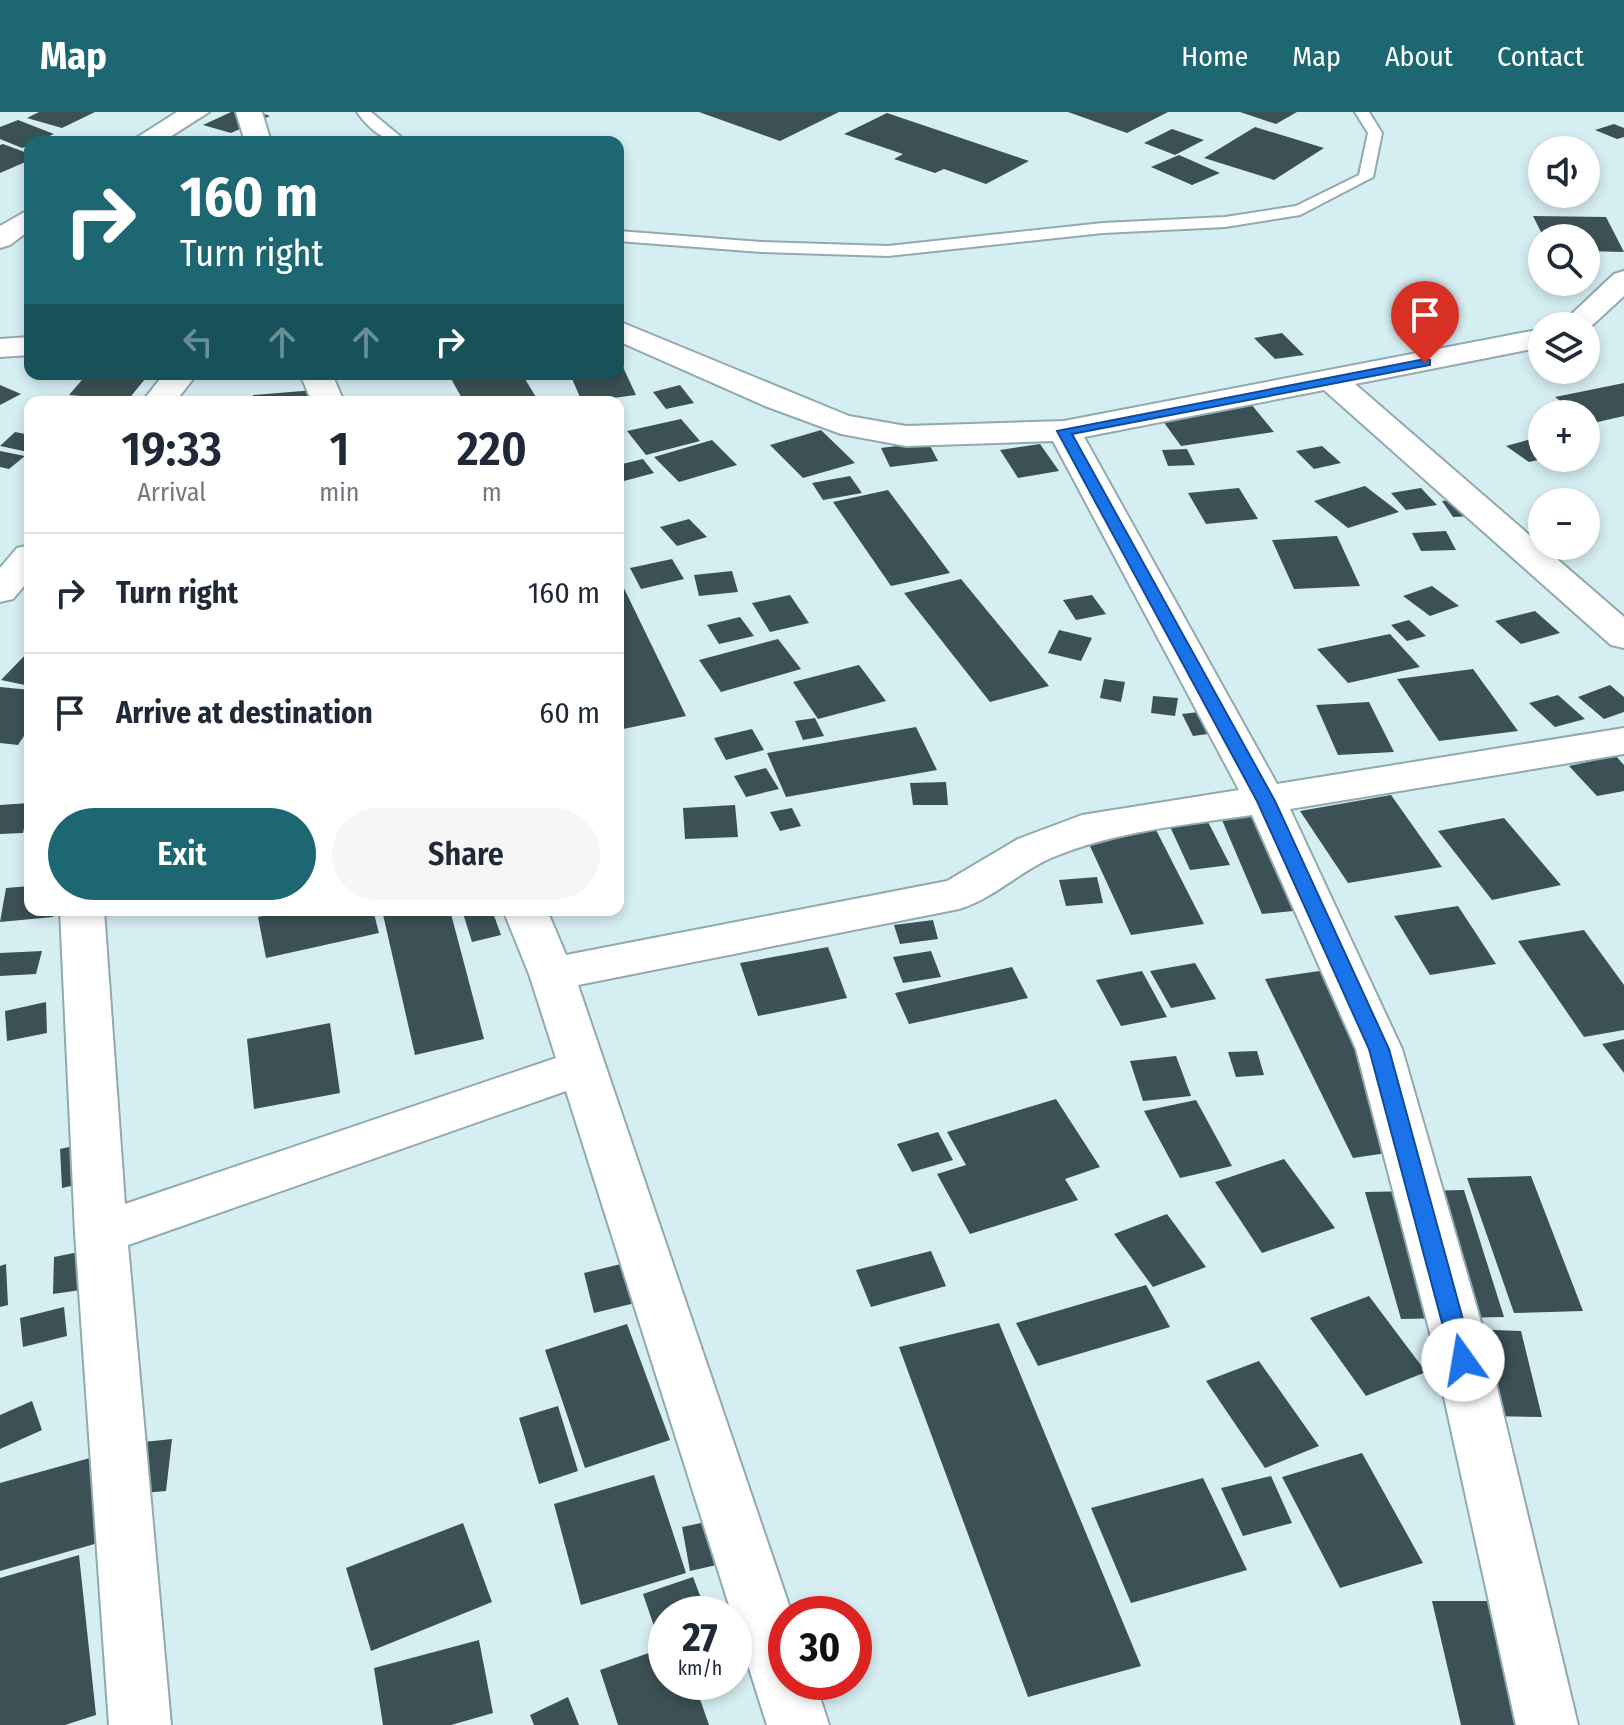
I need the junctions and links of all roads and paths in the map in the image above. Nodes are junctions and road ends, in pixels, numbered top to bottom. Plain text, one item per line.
1 (196, 112) edge
2 (249, 112) edge
3 (364, 112) edge
4 (1362, 112) edge
5 (154, 136) edge
6 (256, 136) edge
7 (391, 136) edge
8 (24, 221) edge
9 (624, 236) edge
10 (0, 239) edge
11 (1624, 280) edge
12 (1589, 312) edge
13 (624, 333) edge
14 (1528, 341) edge
15 (24, 346) edge
16 (0, 348) edge
17 (176, 380) edge
18 (1333, 381) junction
19 (163, 396) edge
20 (1064, 431) junction
21 (24, 563) edge
22 (0, 591) edge
23 (1624, 637) edge
24 (1624, 741) edge
25 (1266, 801) junction
26 (82, 916) edge
27 (528, 916) edge
28 (552, 974) junction
29 (582, 1067) junction
30 (101, 1233) junction
31 (140, 1725) edge
32 (798, 1725) edge
33 (1547, 1725) edge

1 - 5 street
2 - 6 street
3 - 7 lane
4 - 9 lane
8 - 10 street
11 - 12 street
13 - 20 street
14 - 18 street
15 - 16 street
17 - 19 street
18 - 20 street
18 - 23 street
20 - 25 street
21 - 22 street
24 - 25 street
25 - 28 street
25 - 33 street
26 - 30 street
27 - 28 street
28 - 29 street
29 - 30 street
29 - 32 street
30 - 31 street

